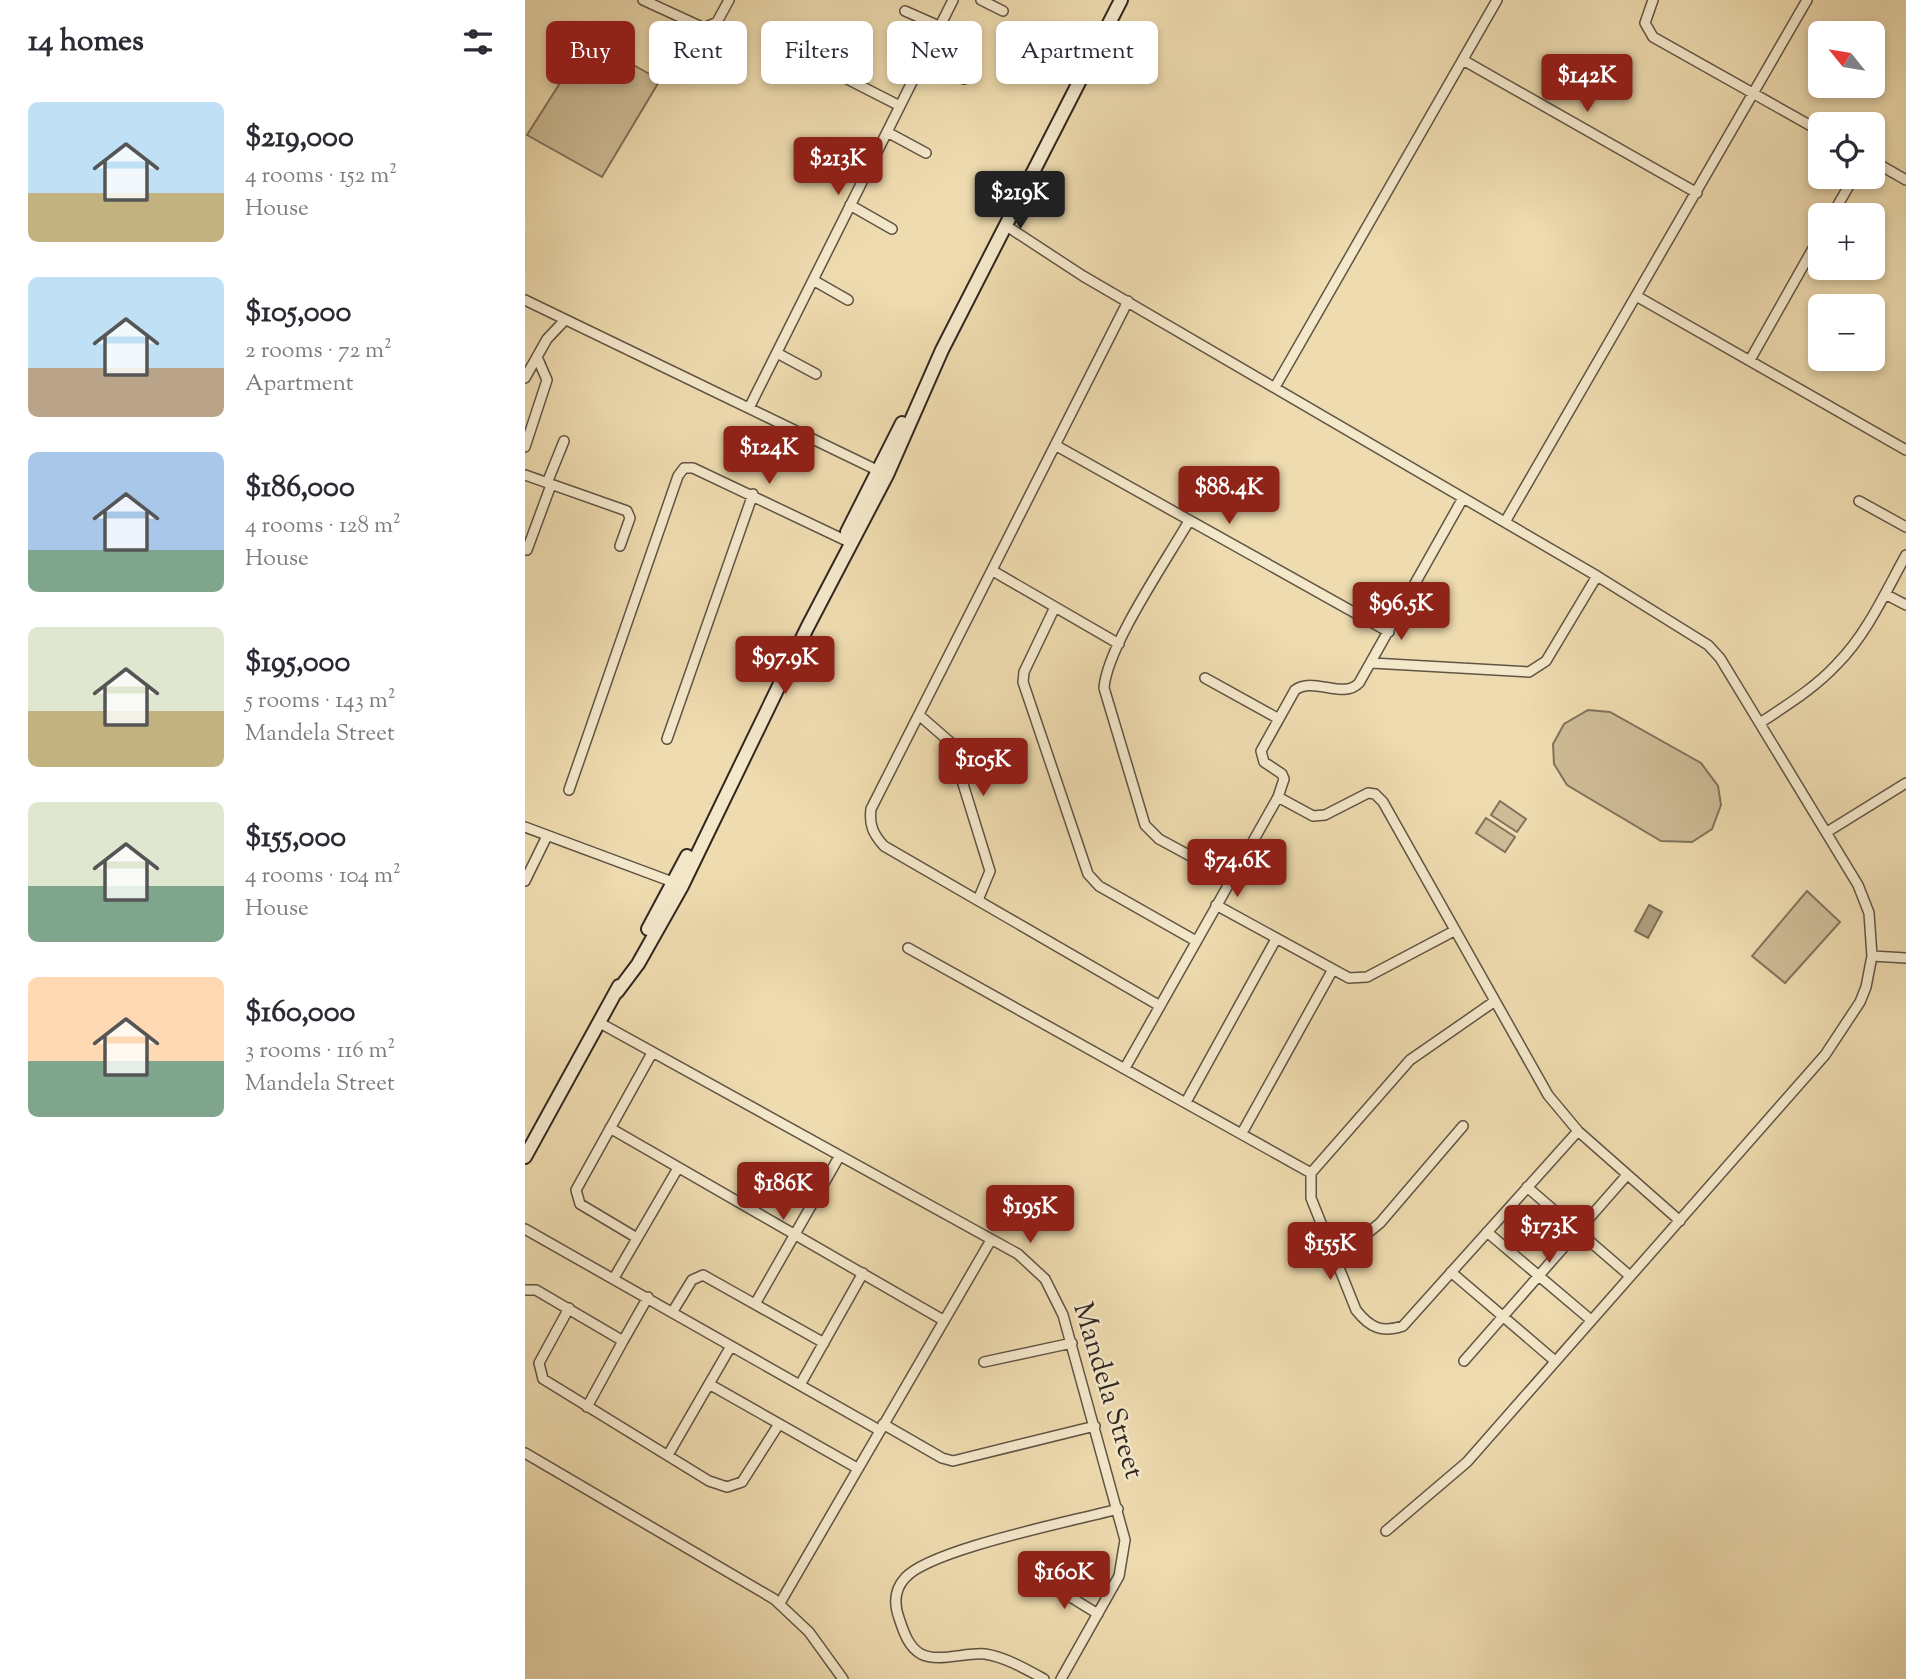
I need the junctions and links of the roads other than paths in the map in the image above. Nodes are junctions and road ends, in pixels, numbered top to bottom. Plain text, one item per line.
1 (643, 0) edge
2 (729, 0) edge
3 (953, 0) edge
4 (981, 0) edge
5 (1114, 0) edge
6 (1121, 0) edge
7 (1497, 0) edge
8 (1653, 0) edge
9 (1807, 0) edge
10 (905, 11) dead end
11 (1003, 11) dead end
12 (928, 21) edge
13 (942, 21) edge
14 (1105, 21) edge
15 (1109, 21) edge
16 (1463, 60) junction
17 (857, 84) edge
18 (911, 84) edge
19 (1076, 84) edge
20 (1754, 93) junction
21 (900, 106) junction
22 (1808, 124) edge
23 (887, 132) junction
24 (926, 153) dead end
25 (1885, 168) edge
26 (1906, 180) edge
27 (1697, 193) junction
28 (850, 205) junction
29 (1005, 225) junction
30 (892, 229) dead end
31 (1808, 257) edge
32 (813, 279) junction
33 (1639, 297) junction
34 (525, 300) edge
35 (848, 300) dead end
36 (1128, 301) junction
37 (565, 320) junction
38 (777, 353) junction
39 (537, 357) junction
40 (1749, 360) junction
41 (816, 374) dead end
42 (525, 378) edge
43 (1275, 387) junction
44 (750, 408) junction
45 (564, 441) dead end
46 (1055, 445) junction
47 (525, 447) edge
48 (1906, 450) edge
49 (883, 473) junction
50 (525, 475) edge
51 (549, 484) junction
52 (753, 494) junction
53 (1464, 498) junction
54 (1859, 501) dead end
55 (1189, 521) junction
56 (1506, 522) junction
57 (1906, 527) edge
58 (847, 541) junction
59 (620, 546) dead end
60 (527, 550) dead end
61 (1906, 555) edge
62 (993, 571) junction
63 (1597, 576) junction
64 (1885, 594) junction
65 (1906, 605) edge
66 (1055, 607) junction
67 (1389, 632) junction
68 (1119, 644) junction
69 (1372, 663) junction
70 (1205, 678) dead end
71 (919, 715) junction
72 (1279, 719) junction
73 (1760, 723) junction
74 (667, 739) dead end
75 (1906, 783) edge
76 (569, 790) dead end
77 (1278, 797) junction
78 (525, 827) edge
79 (1827, 832) junction
80 (547, 836) junction
81 (1231, 878) junction
82 (525, 881) edge
83 (678, 884) junction
84 (978, 900) junction
85 (1216, 905) junction
86 (1454, 931) junction
87 (1276, 939) junction
88 (1196, 941) junction
89 (908, 948) dead end
90 (1872, 956) junction
91 (1906, 958) edge
92 (1332, 971) junction
93 (1495, 1001) junction
94 (1160, 1006) junction
95 (600, 1023) junction
96 (652, 1052) junction
97 (1125, 1068) junction
98 (1186, 1102) junction
99 (1463, 1126) dead end
100 (610, 1128) junction
101 (1579, 1131) junction
102 (1242, 1133) junction
103 (525, 1157) edge
104 (839, 1157) junction
105 (678, 1168) junction
106 (1311, 1172) junction
107 (1627, 1175) junction
108 (1527, 1187) junction
109 (1681, 1222) junction
110 (525, 1229) edge
111 (1487, 1232) junction
112 (794, 1233) junction
113 (1579, 1234) junction
114 (637, 1238) junction
115 (991, 1240) junction
116 (1337, 1258) junction
117 (1451, 1272) junction
118 (863, 1273) junction
119 (1630, 1276) junction
120 (1541, 1277) junction
121 (614, 1278) junction
122 (525, 1290) edge
123 (648, 1297) junction
124 (755, 1304) junction
125 (569, 1308) junction
126 (673, 1311) junction
127 (1505, 1317) junction
128 (943, 1320) junction
129 (1591, 1320) junction
130 (624, 1340) junction
131 (824, 1343) junction
132 (1072, 1343) junction
133 (731, 1346) junction
134 (1464, 1361) dead end
135 (1555, 1361) junction
136 (984, 1362) dead end
137 (709, 1384) junction
138 (800, 1385) junction
139 (587, 1407) junction
140 (779, 1424) junction
141 (1095, 1426) junction
142 (881, 1427) junction
143 (525, 1453) edge
144 (668, 1455) junction
145 (857, 1468) junction
146 (1118, 1509) junction
147 (1385, 1531) dead end
148 (1046, 1582) dead end
149 (780, 1603) junction
150 (1098, 1614) junction
151 (843, 1679) edge
152 (1044, 1679) edge
153 (1061, 1679) edge

1 - 2 street
3 - 13 street
4 - 11 street
5 - 14 main road
6 - 15 main road
7 - 16 street
8 - 20 street
9 - 20 street
10 - 12 street
16 - 27 street
16 - 43 street
17 - 21 street
18 - 21 street
19 - 29 main road
20 - 22 street
20 - 27 street
21 - 23 street
23 - 24 street
23 - 28 street
25 - 26 street
27 - 33 street
28 - 30 street
28 - 32 street
29 - 36 street
29 - 49 main road
31 - 40 street
32 - 35 street
32 - 38 street
33 - 40 street
33 - 56 street
34 - 37 street
36 - 43 street
36 - 46 street
37 - 39 street
37 - 44 street
38 - 41 street
38 - 44 street
39 - 42 street
39 - 47 street
40 - 48 street
43 - 53 street
44 - 49 street
45 - 51 street
46 - 55 street
46 - 62 street
49 - 58 main road
50 - 51 street
51 - 59 street
51 - 60 street
52 - 58 street
52 - 74 street
52 - 76 street
53 - 56 street
53 - 67 street
54 - 57 street
55 - 67 street
55 - 68 street
56 - 63 street
58 - 83 main road
61 - 64 street
62 - 66 street
62 - 71 street
63 - 69 street
63 - 73 street
64 - 65 street
64 - 73 street
66 - 68 street
66 - 88 street
67 - 69 street
68 - 81 street
69 - 72 street
70 - 72 street
71 - 84 street
71 - 84 street
72 - 77 street
73 - 79 street
75 - 79 street
77 - 81 street
77 - 86 street
78 - 80 street
79 - 90 street
80 - 82 street
80 - 83 street
81 - 85 street
83 - 95 main road
84 - 94 street
85 - 87 street
85 - 88 street
86 - 92 street
86 - 93 street
87 - 92 street
87 - 98 street
88 - 94 street
89 - 97 street
90 - 91 street
90 - 109 street
92 - 102 street
93 - 101 street
93 - 106 street
94 - 97 street
95 - 96 street, Mandela Street
95 - 103 main road
96 - 100 street
96 - 104 street, Mandela Street
97 - 98 street
98 - 102 street
99 - 116 street
100 - 105 street
100 - 114 street
101 - 107 street
101 - 108 street
102 - 106 street
104 - 112 street
104 - 115 street, Mandela Street
105 - 112 street
105 - 114 street
106 - 116 street
107 - 109 street
107 - 113 street
108 - 111 street
108 - 113 street
109 - 119 street
110 - 121 street
111 - 117 street
111 - 120 street
112 - 118 street
112 - 124 street
113 - 119 street
113 - 120 street
114 - 121 street
115 - 128 street
115 - 132 street, Mandela Street
116 - 117 street
117 - 127 street
118 - 128 street
118 - 131 street
119 - 129 street
120 - 127 street
120 - 129 street
121 - 123 street
122 - 125 street
123 - 126 street
123 - 130 street
124 - 126 street
124 - 131 street
125 - 130 street
125 - 139 street
126 - 133 street
127 - 134 street
127 - 135 street
128 - 142 street
129 - 135 street
130 - 139 street
131 - 138 street
132 - 136 street
132 - 141 street, Mandela Street
133 - 137 street
133 - 138 street
135 - 147 street
137 - 140 street
137 - 144 street
138 - 142 street
139 - 144 street
140 - 144 street
140 - 145 street
141 - 142 street
141 - 146 street, Mandela Street
142 - 145 street
143 - 149 street
145 - 149 street
146 - 150 street, Mandela Street
146 - 152 street
148 - 150 street
149 - 151 street
150 - 153 street, Mandela Street

